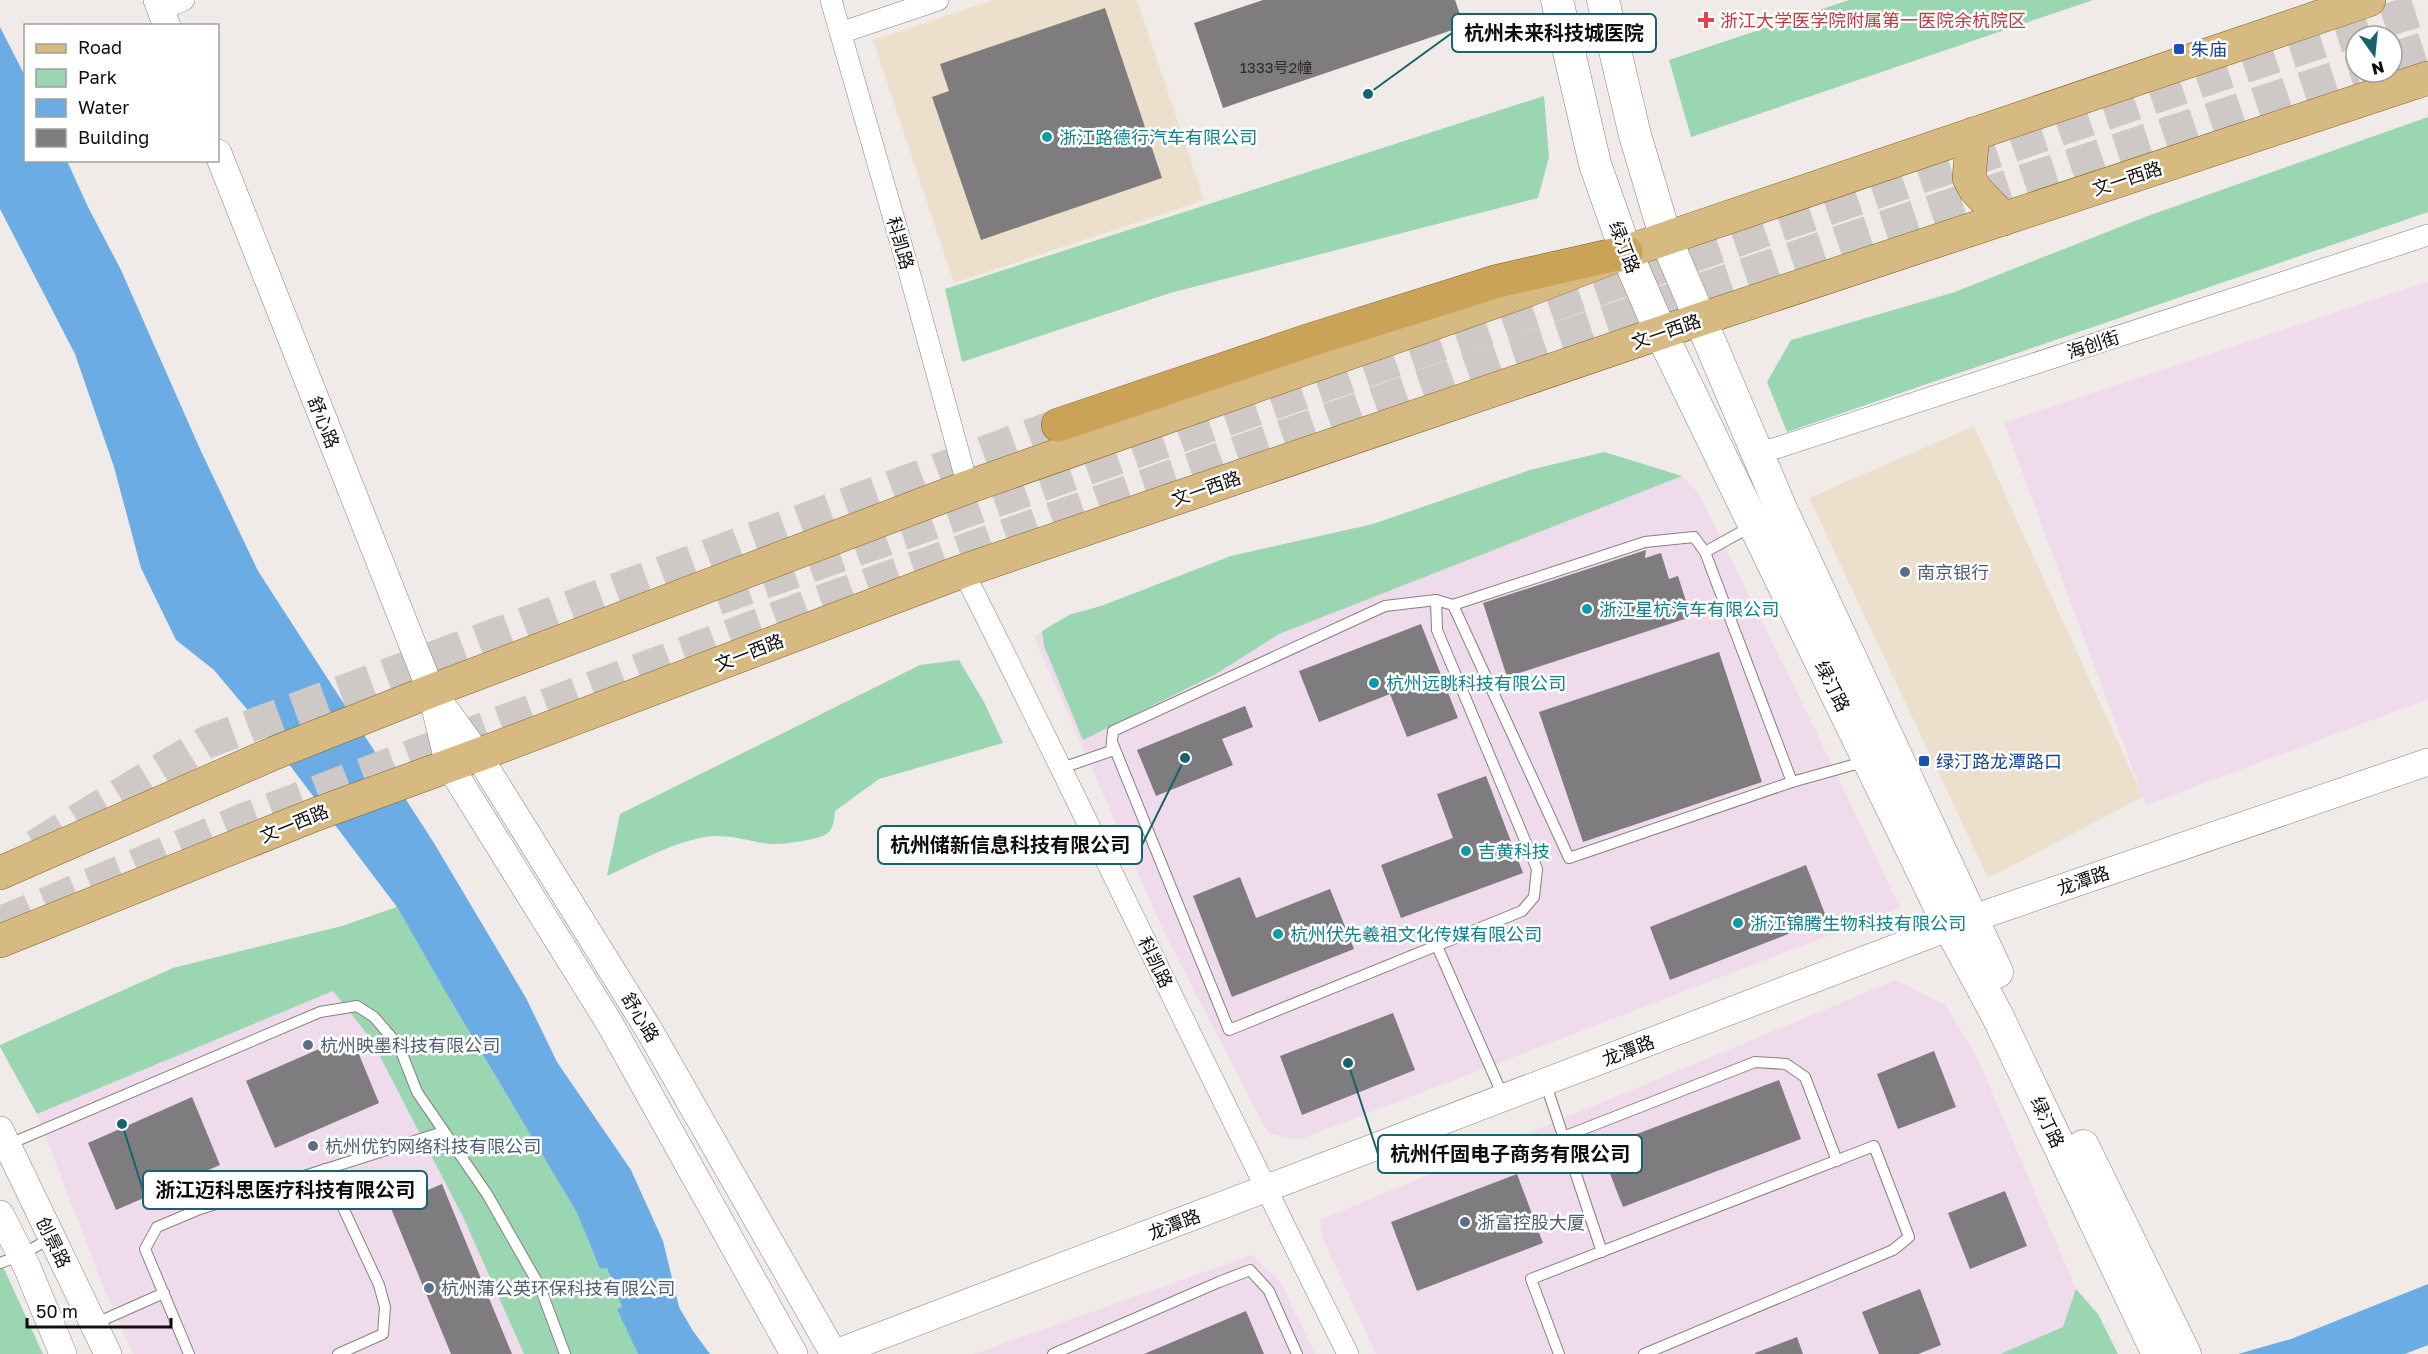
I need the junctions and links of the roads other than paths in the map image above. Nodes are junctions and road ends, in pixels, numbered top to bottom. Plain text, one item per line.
1 (831, 0) edge
2 (938, 0) edge
3 (1557, 0) edge
4 (1603, 0) edge
5 (2369, 0) edge
6 (840, 33) junction
7 (2428, 78) edge
8 (1973, 134) junction
9 (219, 156) edge
10 (2004, 219) junction
11 (2428, 235) edge
12 (1666, 239) junction
13 (1626, 252) junction
14 (1701, 319) junction
15 (1661, 333) junction
16 (1058, 425) tunnel mouth
17 (1758, 454) junction
18 (968, 487) junction
19 (1753, 526) junction
20 (1705, 552) junction
21 (963, 571) junction
22 (1436, 600) junction
23 (1453, 605) junction
24 (431, 691) junction
25 (1112, 742) junction
26 (464, 760) junction
27 (1870, 760) junction
28 (2428, 762) edge
29 (1062, 768) junction
30 (1792, 782) junction
31 (0, 873) edge
32 (1960, 923) junction
33 (0, 941) edge
34 (1437, 945) junction
35 (1545, 1082) junction
36 (1503, 1098) junction
37 (443, 1132) junction
38 (4, 1137) edge
39 (1563, 1137) junction
40 (1837, 1161) junction
41 (324, 1169) junction
42 (1266, 1189) junction
43 (0, 1214) edge
44 (56, 1245) junction
45 (1602, 1252) junction
46 (16, 1262) edge
47 (164, 1293) junction
48 (94, 1324) junction
49 (63, 1354) edge
50 (71, 1354) edge
51 (95, 1354) edge
52 (108, 1354) edge
53 (189, 1354) edge
54 (338, 1354) edge
55 (565, 1354) edge
56 (794, 1354) edge
57 (834, 1354) edge
58 (1053, 1354) edge
59 (1297, 1354) edge
60 (1348, 1354) edge
61 (1559, 1354) edge
62 (1644, 1354) edge
63 (2158, 1354) edge
64 (2185, 1354) edge

1 - 6 street, 科凯路
2 - 6 street
3 - 13 main road, 绿汀路
4 - 12 main road, 绿汀路
5 - 8 main road
6 - 18 street, 科凯路
7 - 10 main road, 文一西路
8 - 10 main road
8 - 12 main road
9 - 24 street, 舒心路
10 - 14 main road, 文一西路
11 - 17 street, 海创街
12 - 13 main road
12 - 14 main road, 绿汀路
13 - 15 main road, 绿汀路
13 - 16 highway
13 - 18 main road
14 - 15 main road, 文一西路
14 - 17 main road, 绿汀路
15 - 19 main road, 绿汀路
15 - 21 main road, 文一西路
17 - 32 main road, 绿汀路
18 - 24 main road
19 - 20 lane
19 - 27 main road, 绿汀路
20 - 23 lane
20 - 30 lane
21 - 26 main road, 文一西路
21 - 29 street, 科凯路
22 - 23 lane
22 - 25 lane
22 - 34 lane
23 - 30 lane
24 - 26 street, 舒心路
24 - 31 main road
25 - 29 lane
25 - 34 lane
26 - 33 main road, 文一西路
26 - 56 street, 舒心路
26 - 57 street, 舒心路
27 - 30 lane
27 - 32 main road, 绿汀路
28 - 32 street, 龙潭路
29 - 42 street, 科凯路
32 - 35 street, 龙潭路
32 - 63 main road, 绿汀路
32 - 64 main road, 绿汀路
34 - 36 lane
35 - 36 street, 龙潭路
35 - 39 lane
36 - 42 street, 龙潭路
37 - 38 lane
37 - 41 lane
37 - 55 lane
38 - 44 street, 创景路
39 - 40 lane
39 - 45 lane
40 - 45 lane
40 - 62 lane
41 - 47 lane
41 - 54 lane
42 - 57 street, 龙潭路
42 - 60 street, 科凯路
43 - 46 street, 创景路
44 - 46 lane
44 - 48 street, 创景路
44 - 51 street
45 - 61 lane
46 - 49 street, 创景路
46 - 50 street
47 - 48 lane
47 - 53 lane
48 - 52 street, 创景路
58 - 59 lane

